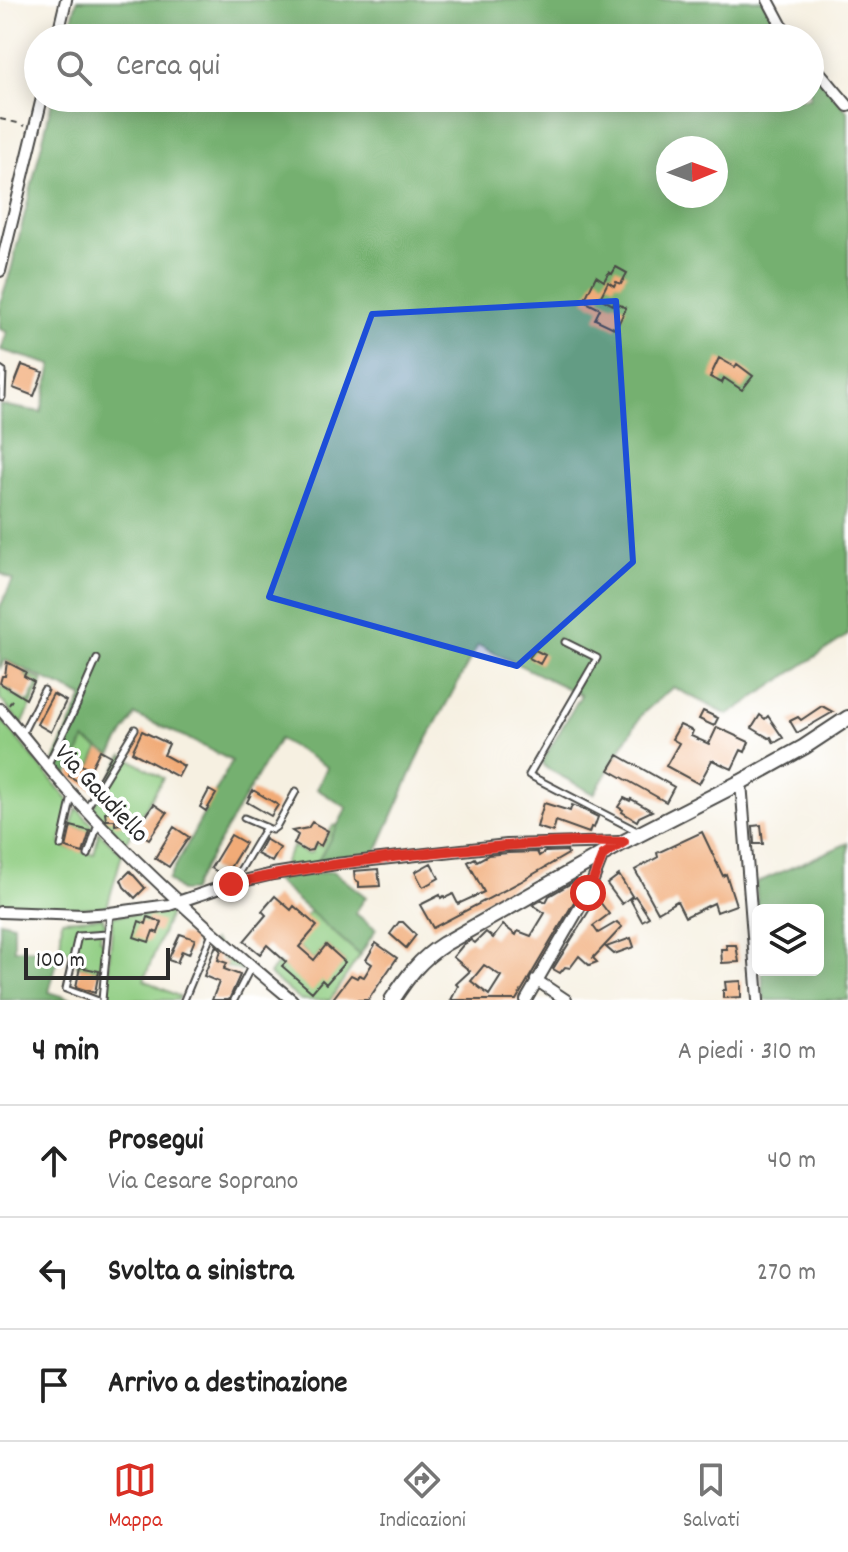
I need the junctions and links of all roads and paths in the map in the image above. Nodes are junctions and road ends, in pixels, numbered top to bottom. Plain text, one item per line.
1 (66, 0) edge
2 (768, 0) edge
3 (60, 24) edge
4 (781, 24) edge
5 (824, 78) edge
6 (848, 106) edge
7 (39, 112) edge
8 (0, 119) edge
9 (34, 131) junction
10 (0, 271) edge
11 (0, 369) edge
12 (2, 397) dead end
13 (565, 642) dead end
14 (97, 659) dead end
15 (44, 690) dead end
16 (0, 709) edge
17 (848, 718) edge
18 (135, 729) dead end
19 (22, 735) junction
20 (47, 766) junction
21 (741, 782) junction
22 (296, 791) dead end
23 (73, 795) junction
24 (86, 809) junction
25 (244, 818) dead end
26 (99, 823) junction
27 (266, 827) junction
28 (642, 833) junction
29 (624, 842) junction
30 (61, 846) dead end
31 (88, 855) dead end
32 (603, 855) junction
33 (231, 884) junction
34 (178, 901) junction
35 (0, 912) edge
36 (110, 913) junction
37 (213, 932) junction
38 (108, 934) junction
39 (251, 967) junction
40 (536, 980) junction
41 (231, 999) edge
42 (99, 1000) edge
43 (184, 1000) edge
44 (292, 1000) edge
45 (392, 1000) edge
46 (526, 1000) edge
47 (566, 1000) edge
48 (758, 1000) edge

1 - 3 street
2 - 4 street
5 - 6 street
7 - 9 street
8 - 9 path
9 - 10 street
11 - 12 lane
13 - 28 lane
14 - 20 lane
15 - 19 lane
16 - 19 street, Via Gaudiello
17 - 21 main road
18 - 24 lane
19 - 20 street, Via Gaudiello
20 - 23 street, Via Gaudiello
21 - 28 main road
21 - 48 street
22 - 27 lane
23 - 24 street, Via Gaudiello
23 - 30 lane
24 - 26 street, Via Gaudiello
25 - 27 lane
26 - 31 lane
26 - 34 street, Via Gaudiello
27 - 33 lane
28 - 29 main road
29 - 32 main road
29 - 33 street
32 - 40 street
32 - 45 main road
33 - 34 street
34 - 36 street
34 - 37 street, Via Gaudiello
35 - 36 street
36 - 38 lane
37 - 39 street, Via Gaudiello
37 - 43 lane
38 - 42 lane
38 - 42 lane
39 - 41 lane
39 - 44 street, Via Gaudiello
40 - 46 street
40 - 47 street

